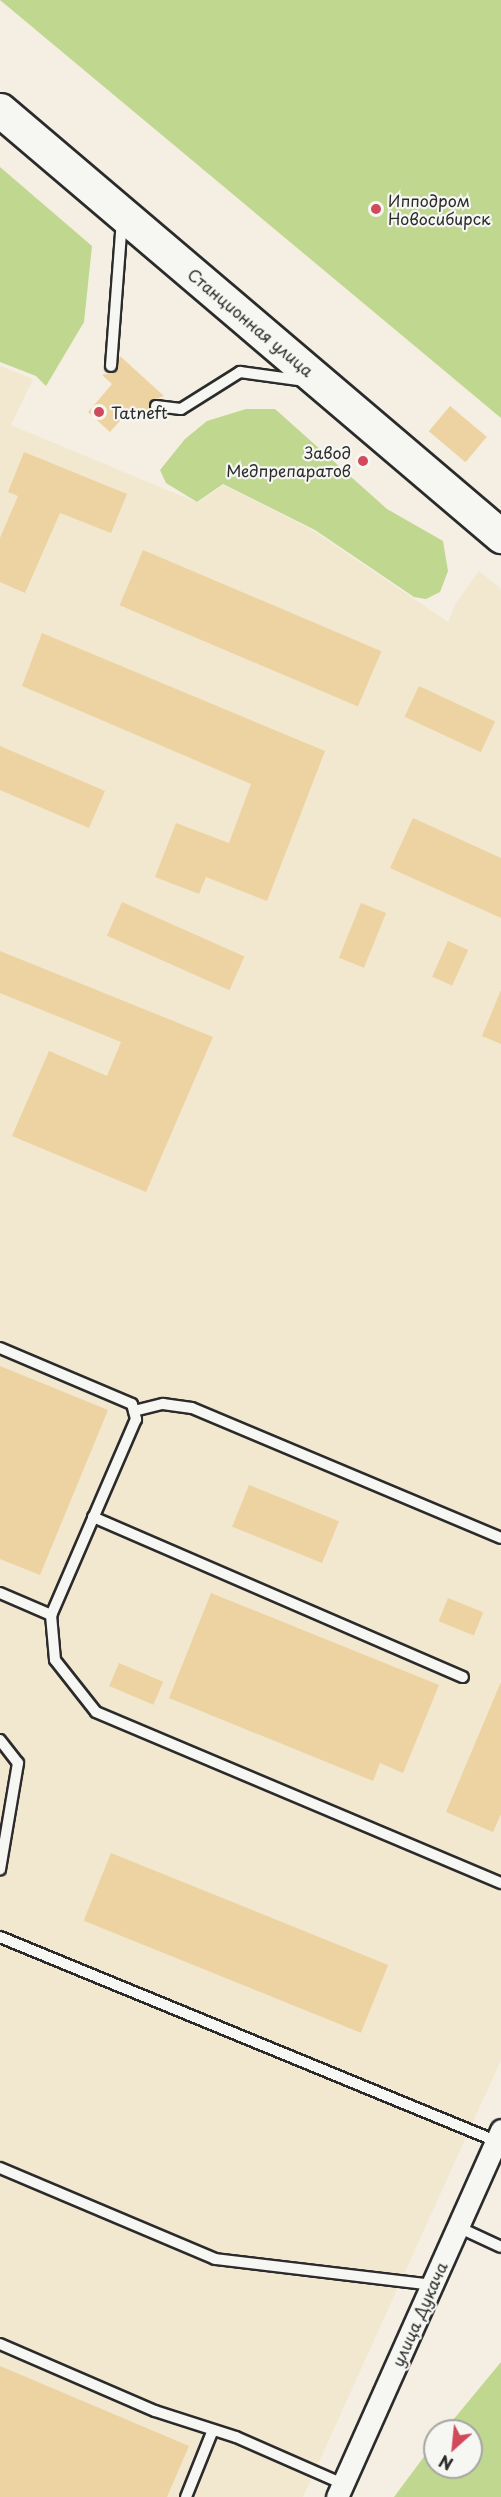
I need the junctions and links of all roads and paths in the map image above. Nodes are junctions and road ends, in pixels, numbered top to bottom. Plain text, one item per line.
1 (0, 110) edge
2 (122, 213) junction
3 (111, 366) dead end
4 (324, 384) junction
5 (156, 406) dead end
6 (501, 536) edge
7 (0, 1348) edge
8 (134, 1411) junction
9 (93, 1517) junction
10 (501, 1538) edge
11 (0, 1593) edge
12 (51, 1615) junction
13 (463, 1677) dead end
14 (0, 1740) edge
15 (0, 1869) edge
16 (501, 1883) edge
17 (0, 1937) edge
18 (498, 2136) edge
19 (0, 2168) edge
20 (458, 2227) junction
21 (501, 2247) edge
22 (432, 2285) junction
23 (0, 2343) edge
24 (213, 2430) junction
25 (340, 2490) edge
26 (186, 2497) edge

1 - 2 main road, Станционная улица
2 - 3 lane
2 - 4 main road, Станционная улица
4 - 5 lane
4 - 6 main road, Станционная улица
7 - 8 lane
8 - 9 lane
8 - 10 lane
9 - 12 lane
9 - 13 lane
11 - 12 lane
12 - 16 lane
14 - 15 lane
17 - 18 lane
18 - 20 street, улица Дукача
19 - 22 lane
20 - 21 lane
20 - 22 street, улица Дукача
22 - 25 street, улица Дукача
23 - 24 lane
24 - 25 lane
24 - 26 lane

